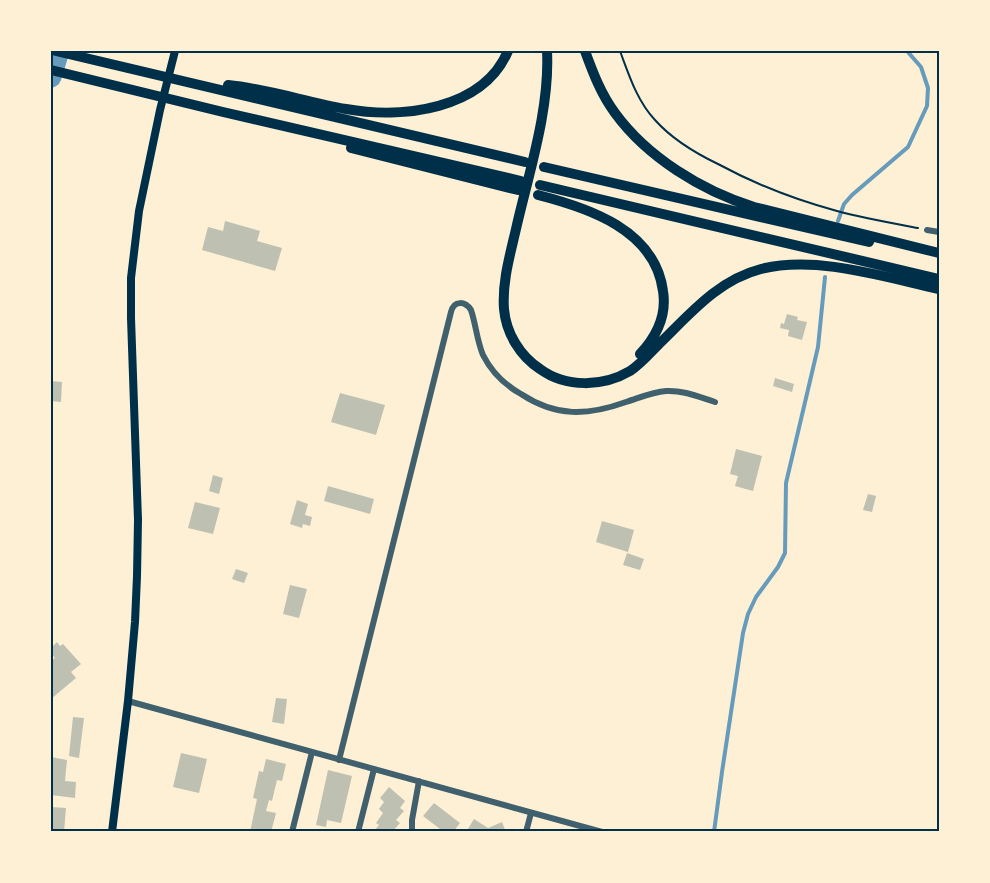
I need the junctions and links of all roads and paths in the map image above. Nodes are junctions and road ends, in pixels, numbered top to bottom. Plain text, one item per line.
1 (56, 51) edge
2 (175, 51) edge
3 (508, 51) edge
4 (547, 51) edge
5 (552, 51) edge
6 (585, 51) edge
7 (620, 51) edge
8 (51, 70) edge
9 (194, 83) junction
10 (538, 150) junction
11 (525, 162) dead end
12 (544, 167) dead end
13 (519, 185) dead end
14 (825, 228) junction
15 (927, 230) joint
16 (939, 232) edge
17 (844, 233) junction
18 (939, 253) edge
19 (939, 259) edge
20 (939, 279) edge
21 (939, 289) edge
22 (715, 402) dead end
23 (128, 701) junction
24 (312, 752) junction
25 (339, 760) junction
26 (374, 769) junction
27 (419, 781) junction
28 (531, 813) junction
29 (112, 832) edge
30 (292, 832) edge
31 (358, 832) edge
32 (412, 832) edge
33 (526, 832) edge
34 (602, 832) edge

1 - 9 highway
2 - 23 main road
3 - 9 highway
4 - 10 highway
5 - 10 highway
6 - 14 highway
7 - 15 path
8 - 13 highway
9 - 11 highway
10 - 20 highway
10 - 21 highway
12 - 14 highway
14 - 17 highway
15 - 16 street
17 - 18 highway
17 - 19 highway
22 - 25 street
23 - 24 street
23 - 29 main road
24 - 25 street
24 - 30 street
25 - 26 street
26 - 27 street
26 - 31 street
27 - 28 street
27 - 32 street
28 - 33 street
28 - 34 street

